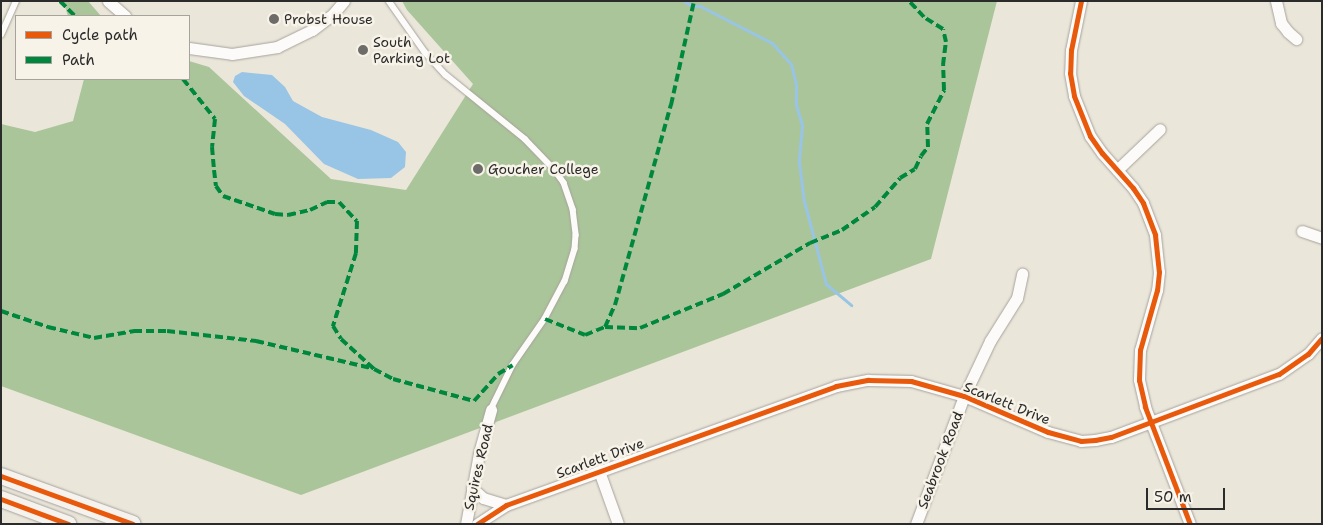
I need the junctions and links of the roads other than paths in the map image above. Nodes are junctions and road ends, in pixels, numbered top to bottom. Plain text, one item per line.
1 (16, 1) edge
2 (108, 1) edge
3 (344, 1) edge
4 (389, 1) edge
5 (1080, 1) edge
6 (1276, 1) edge
7 (124, 15) edge
8 (1, 35) edge
9 (1296, 39) dead end
10 (190, 48) edge
11 (1160, 129) dead end
12 (1117, 170) junction
13 (1302, 231) dead end
14 (1322, 238) edge
15 (1022, 274) dead end
16 (1322, 338) edge
17 (964, 396) junction
18 (491, 410) joint
19 (1151, 423) junction
20 (599, 471) junction
21 (1, 476) edge
22 (472, 488) junction
23 (1, 500) edge
24 (506, 505) junction
25 (68, 524) edge
26 (133, 524) edge
27 (466, 524) edge
28 (476, 524) edge
29 (618, 524) edge
30 (916, 524) edge
31 (1190, 524) edge

1 - 8 lane
2 - 7 street
3 - 10 street
4 - 18 lane
5 - 12 street
6 - 9 street
11 - 12 street
12 - 19 street
13 - 14 street
15 - 17 street, Seabrook Road
16 - 19 street, Scarlett Drive
17 - 19 street, Scarlett Drive
17 - 20 street, Scarlett Drive
17 - 30 street, Seabrook Road
18 - 22 street, Squires Road
19 - 31 street
20 - 24 street, Scarlett Drive
20 - 29 street
21 - 26 main road
22 - 24 street
22 - 27 street, Squires Road
23 - 25 main road
24 - 28 street, Scarlett Drive

